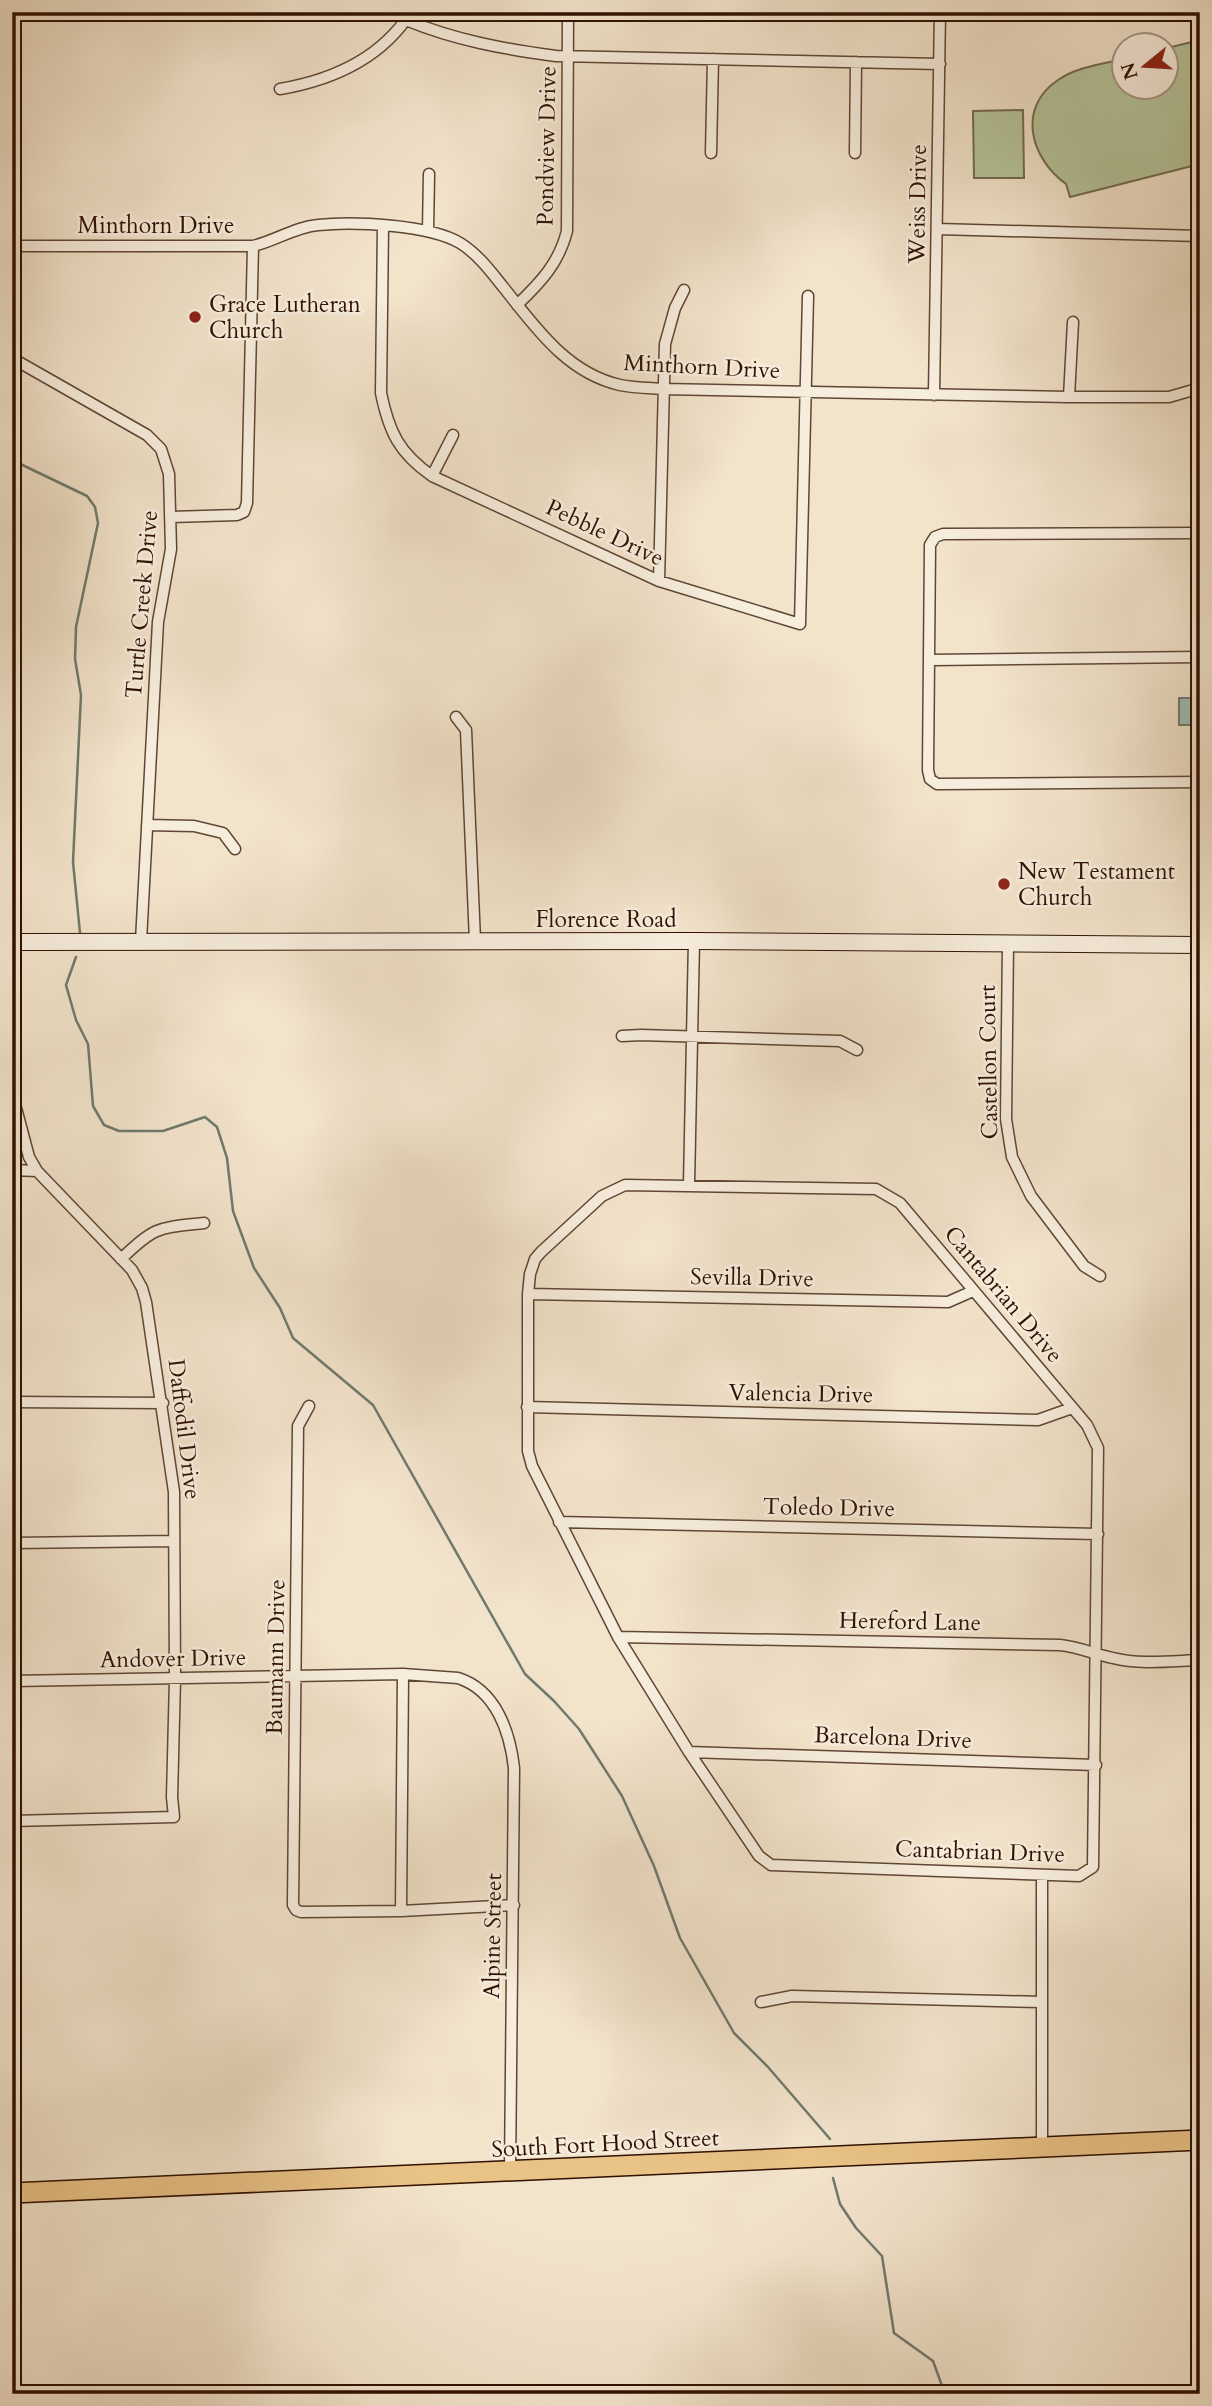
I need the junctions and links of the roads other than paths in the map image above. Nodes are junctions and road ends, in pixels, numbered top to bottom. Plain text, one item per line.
1 (568, 12) edge
2 (940, 12) edge
3 (408, 16) edge
4 (568, 56) junction
5 (713, 59) junction
6 (856, 62) junction
7 (940, 64) junction
8 (281, 89) dead end
9 (711, 153) dead end
10 (855, 153) dead end
11 (429, 174) dead end
12 (383, 225) junction
13 (938, 229) junction
14 (428, 230) junction
15 (1200, 236) edge
16 (12, 246) edge
17 (253, 246) junction
18 (684, 290) dead end
19 (808, 296) dead end
20 (517, 305) junction
21 (1073, 323) dead end
22 (12, 356) edge
23 (1200, 388) edge
24 (663, 389) junction
25 (805, 392) junction
26 (934, 396) junction
27 (1069, 397) junction
28 (453, 436) dead end
29 (432, 476) junction
30 (171, 517) junction
31 (1200, 533) edge
32 (659, 581) junction
33 (1200, 657) edge
34 (930, 660) junction
35 (456, 717) dead end
36 (1200, 782) edge
37 (147, 825) junction
38 (235, 849) dead end
39 (141, 941) junction
40 (475, 941) junction
41 (694, 941) junction
42 (12, 942) edge
43 (1008, 943) junction
44 (1200, 945) edge
45 (622, 1037) dead end
46 (692, 1038) junction
47 (857, 1050) dead end
48 (12, 1093) edge
49 (12, 1170) edge
50 (37, 1171) junction
51 (689, 1185) junction
52 (204, 1223) dead end
53 (121, 1259) junction
54 (1100, 1276) dead end
55 (973, 1291) junction
56 (528, 1294) junction
57 (12, 1402) edge
58 (163, 1403) junction
59 (309, 1406) dead end
60 (527, 1407) junction
61 (1072, 1408) junction
62 (559, 1522) junction
63 (1098, 1534) junction
64 (174, 1541) junction
65 (12, 1543) edge
66 (618, 1637) junction
67 (1096, 1652) junction
68 (1200, 1660) edge
69 (402, 1674) junction
70 (296, 1676) junction
71 (174, 1679) junction
72 (12, 1681) edge
73 (493, 1705) joint
74 (689, 1752) junction
75 (1096, 1765) junction
76 (13, 1821) edge
77 (1042, 1875) junction
78 (15, 1891) dead end
79 (514, 1905) junction
80 (401, 1911) junction
81 (761, 2002) dead end
82 (1042, 2002) junction
83 (1200, 2140) edge
84 (1042, 2147) junction
85 (510, 2172) junction
86 (12, 2193) edge

1 - 4 street, Pondview Drive
2 - 7 street, Weiss Drive
3 - 4 street
3 - 8 street
4 - 5 street
4 - 20 street, Pondview Drive
5 - 6 street
5 - 9 street
6 - 7 street
6 - 10 street
7 - 13 street, Weiss Drive
11 - 14 street
12 - 14 street, Minthorn Drive
12 - 17 street, Minthorn Drive
12 - 29 street, Pebble Drive
13 - 15 street
13 - 26 street, Weiss Drive
14 - 20 street, Minthorn Drive
16 - 17 street, Minthorn Drive
17 - 30 street
18 - 24 street
19 - 25 street
20 - 24 street, Minthorn Drive
21 - 27 street
22 - 30 street, Turtle Creek Drive
23 - 27 street, Minthorn Drive
24 - 25 street, Minthorn Drive
24 - 32 street
25 - 26 street, Minthorn Drive
25 - 32 street, Pebble Drive
26 - 27 street, Minthorn Drive
28 - 29 street
29 - 32 street, Pebble Drive
30 - 37 street, Turtle Creek Drive
31 - 34 street
33 - 34 street
34 - 36 street
35 - 40 street
37 - 38 street
37 - 39 street, Turtle Creek Drive
39 - 40 street, Florence Road
39 - 42 street, Florence Road
40 - 41 street, Florence Road
41 - 43 street, Florence Road
41 - 46 street
43 - 44 street, Florence Road
43 - 54 street, Castellon Court
45 - 46 street
46 - 47 street
46 - 51 street
48 - 50 street, Daffodil Drive
49 - 50 street
50 - 53 street, Daffodil Drive
51 - 55 street, Cantabrian Drive
51 - 56 street, Cantabrian Drive
52 - 53 street
53 - 58 street, Daffodil Drive
55 - 56 street, Sevilla Drive
55 - 61 street, Cantabrian Drive
56 - 60 street, Cantabrian Drive
57 - 58 street
58 - 64 street, Daffodil Drive
59 - 70 street, Baumann Drive
60 - 61 street, Valencia Drive
60 - 62 street, Cantabrian Drive
61 - 63 street, Cantabrian Drive
62 - 63 street, Toledo Drive
62 - 66 street, Cantabrian Drive
63 - 67 street, Cantabrian Drive
64 - 65 street
64 - 71 street, Daffodil Drive
66 - 67 street, Hereford Lane
66 - 74 street, Cantabrian Drive
67 - 68 street, Hereford Lane
67 - 75 street, Cantabrian Drive
69 - 70 street, Andover Drive
69 - 73 street, Andover Drive
69 - 80 street
70 - 71 street, Andover Drive
70 - 80 street, Baumann Drive
71 - 72 street, Andover Drive
71 - 76 street, Daffodil Drive
73 - 79 street, Alpine Street
74 - 75 street, Barcelona Drive
74 - 77 street, Cantabrian Drive
75 - 77 street, Cantabrian Drive
76 - 78 street
77 - 82 street
79 - 80 street
79 - 85 street, Alpine Street
81 - 82 street
82 - 84 street
83 - 84 highway, South Fort Hood Street
84 - 85 highway, South Fort Hood Street
85 - 86 highway, South Fort Hood Street

